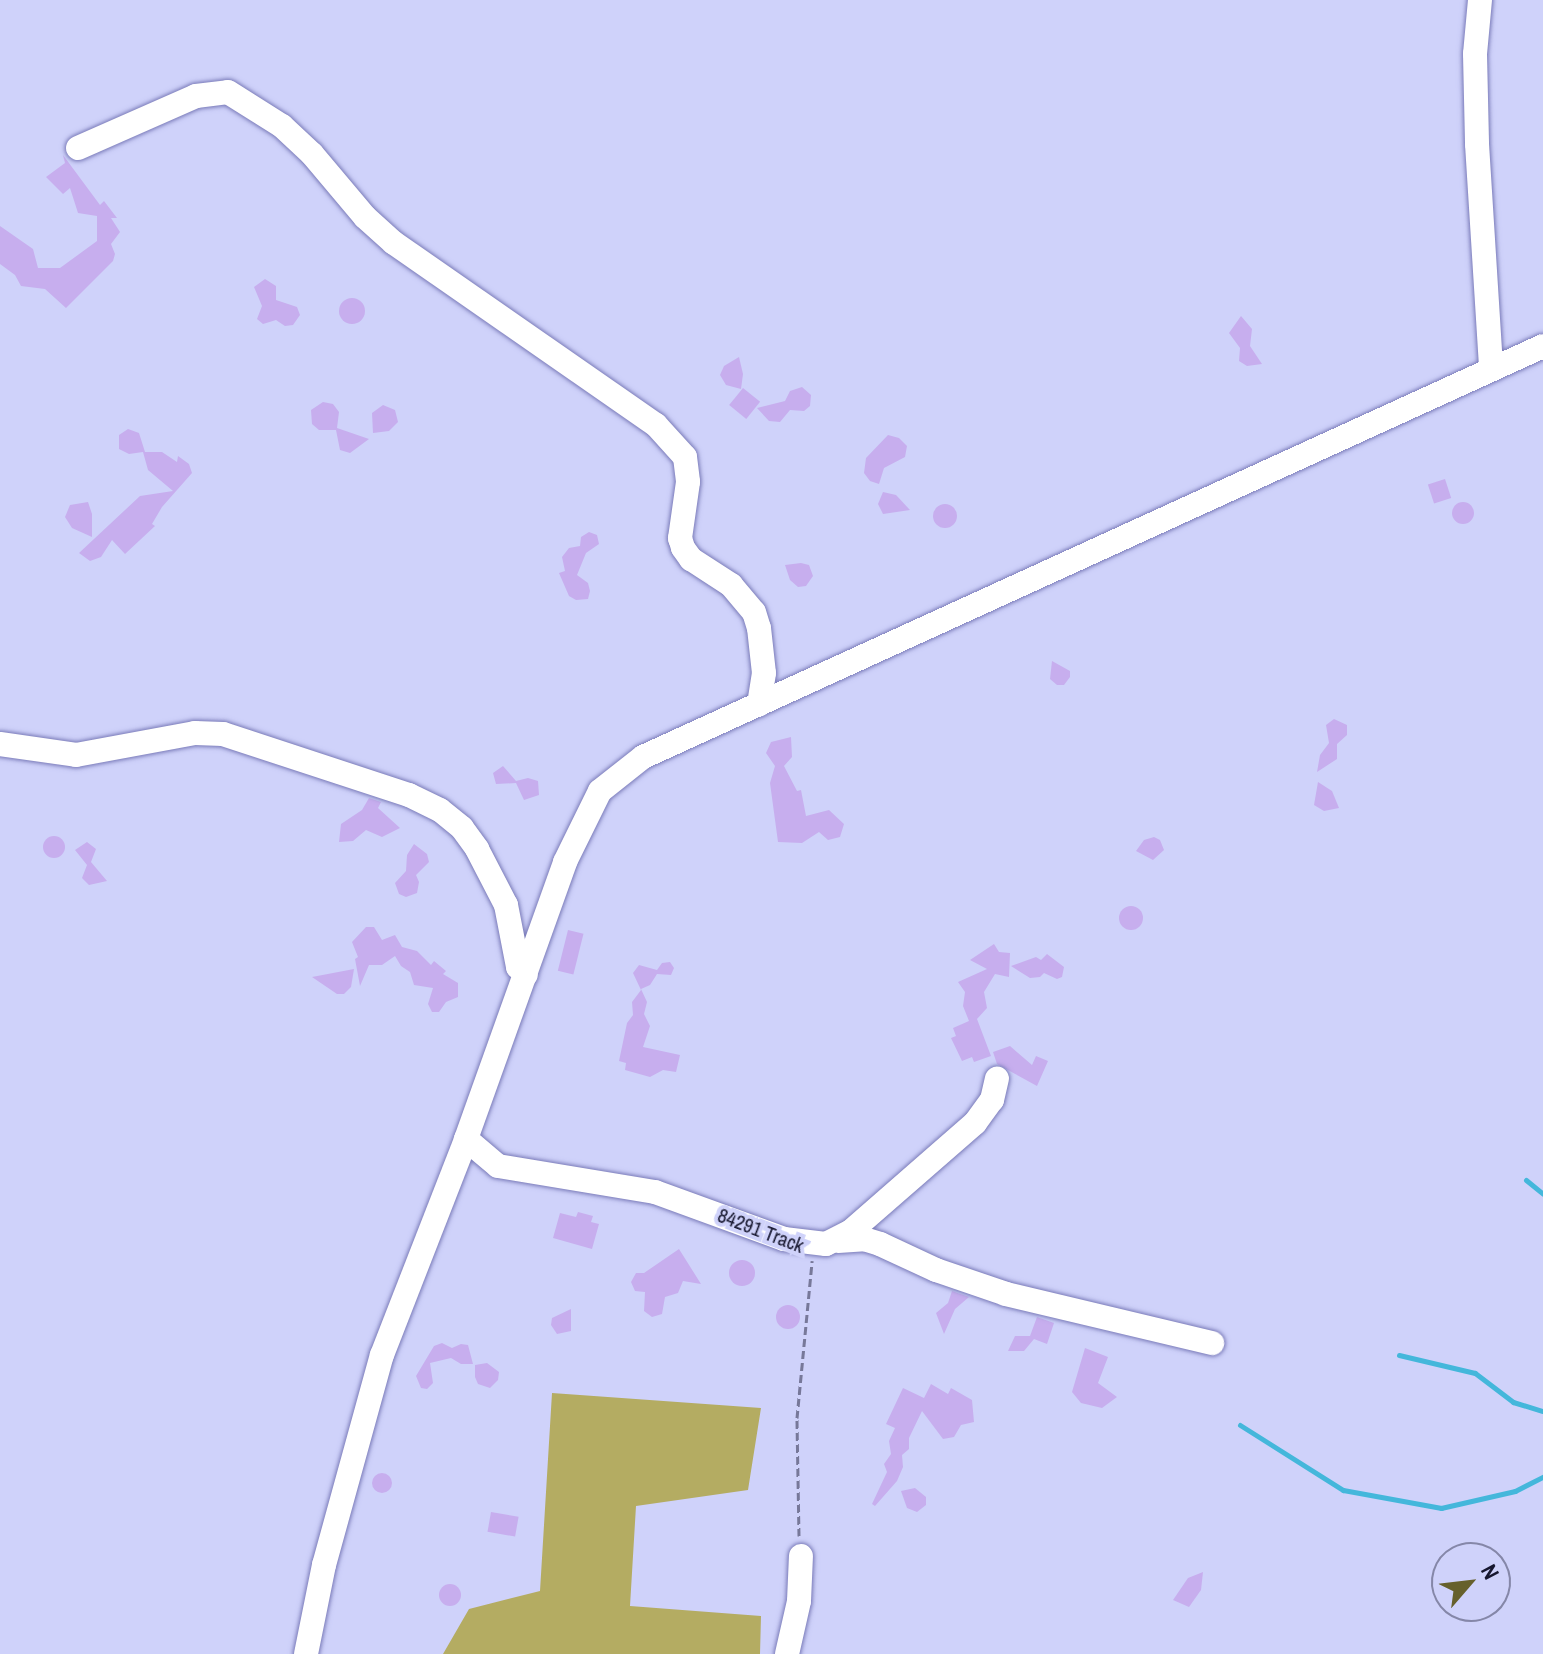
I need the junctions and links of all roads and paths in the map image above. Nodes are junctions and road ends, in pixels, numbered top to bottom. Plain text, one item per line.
1 (1480, 0) edge
2 (78, 148) dead end
3 (1543, 346) edge
4 (1491, 368) junction
5 (759, 705) junction
6 (0, 744) edge
7 (526, 975) junction
8 (997, 1079) dead end
9 (466, 1139) junction
10 (838, 1241) junction
11 (811, 1245) junction
12 (1212, 1343) dead end
13 (801, 1556) joint
14 (306, 1654) edge
15 (787, 1654) edge

1 - 4 street
2 - 5 street
3 - 4 street
4 - 5 street
5 - 7 street
6 - 7 street
7 - 9 street
8 - 10 street
9 - 11 street, 84291 Track
9 - 14 street
10 - 11 street
10 - 12 street
11 - 13 path, 84291 Track
13 - 15 street

